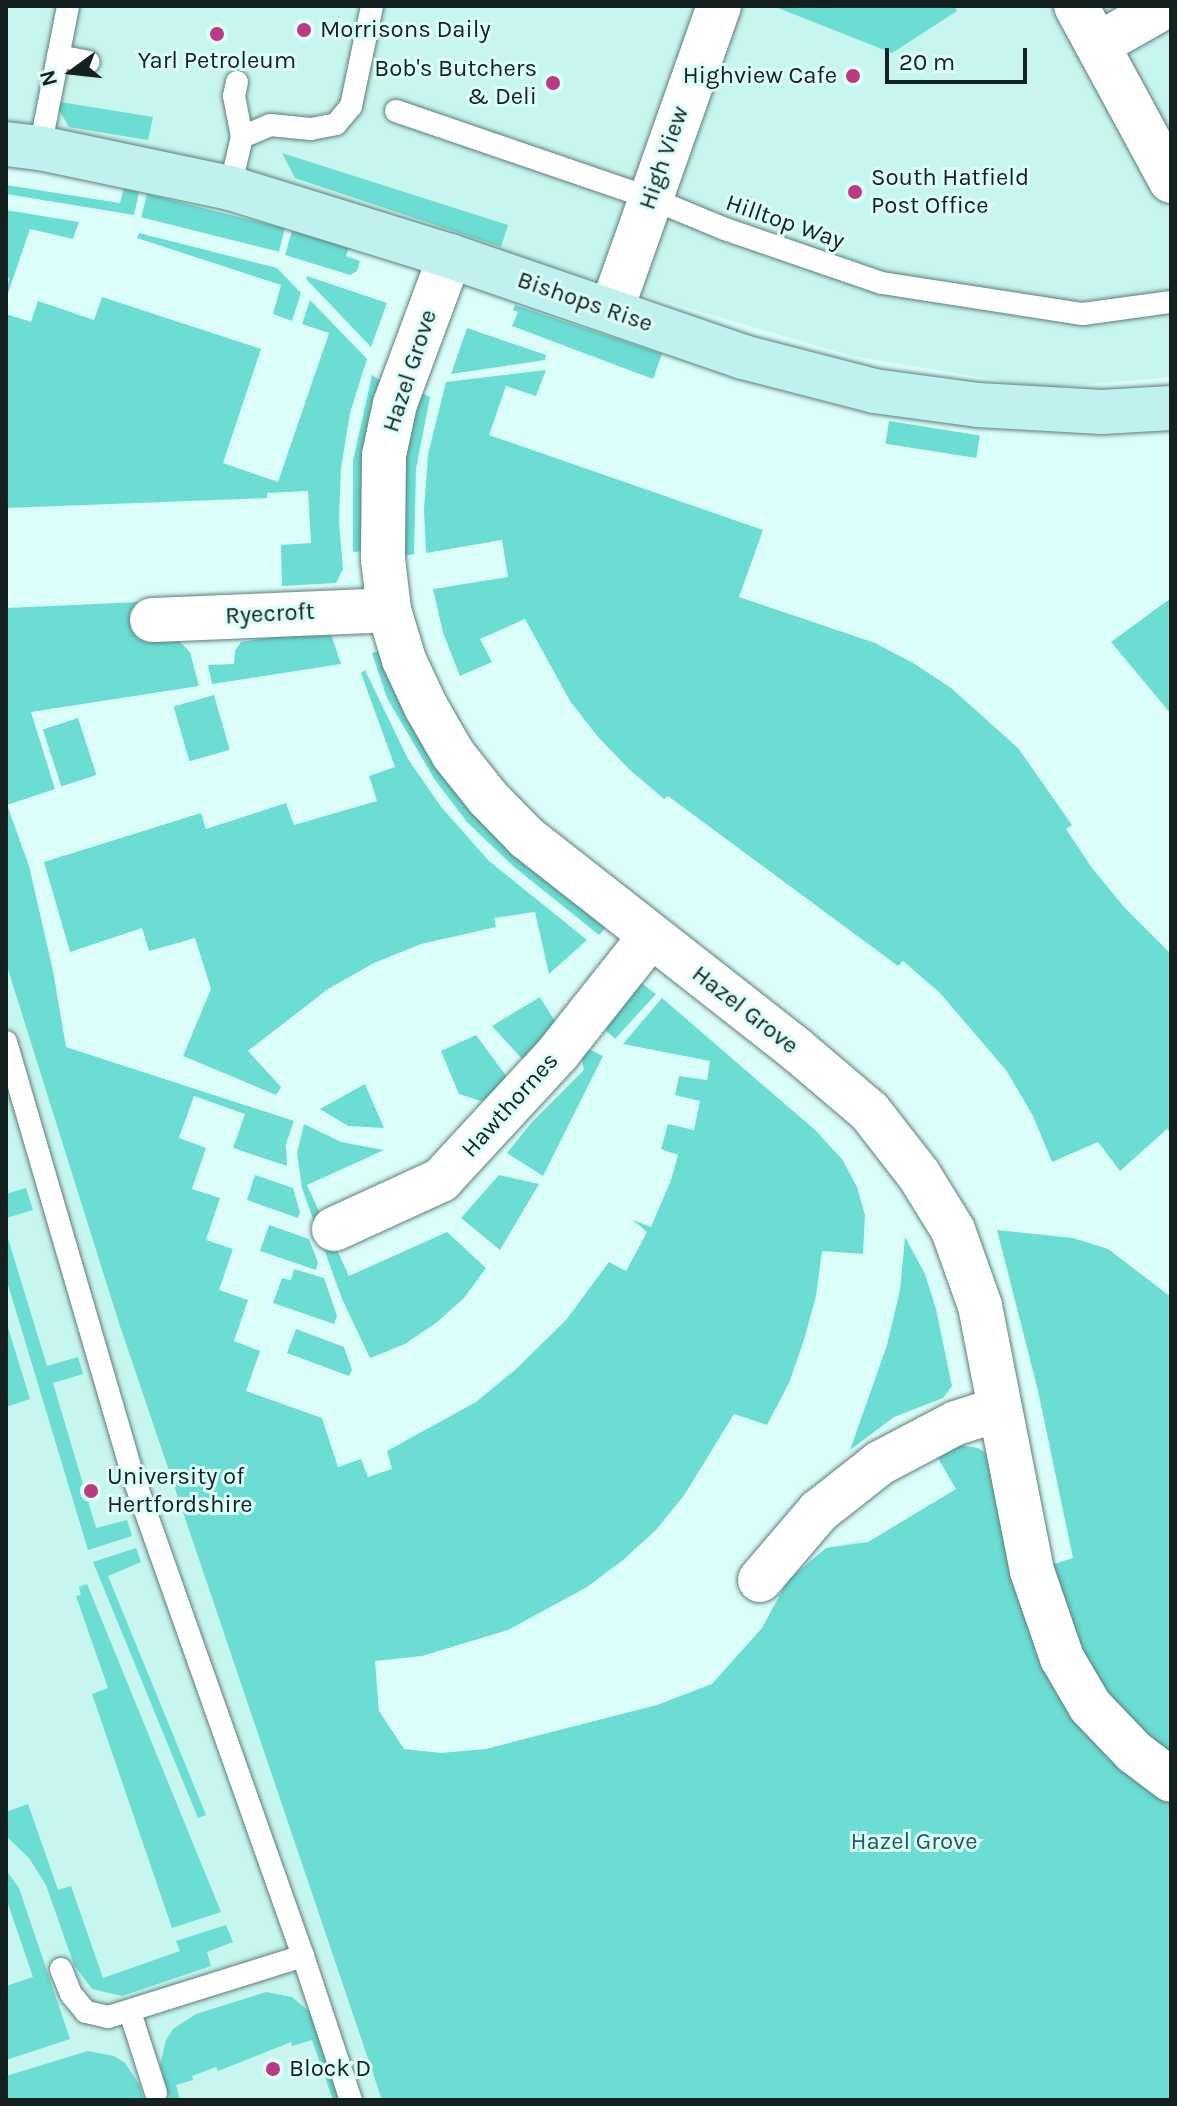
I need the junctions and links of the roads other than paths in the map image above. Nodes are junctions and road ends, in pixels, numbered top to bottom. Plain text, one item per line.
1 (68, 6) edge
2 (372, 6) edge
3 (719, 6) edge
4 (1076, 6) edge
5 (1166, 6) edge
6 (1097, 45) junction
7 (58, 56) junction
8 (88, 62) dead end
9 (229, 90) dead end
10 (396, 111) dead end
11 (242, 137) junction
12 (23, 146) edge
13 (1171, 181) edge
14 (230, 188) junction
15 (650, 198) junction
16 (450, 256) junction
17 (1171, 302) edge
18 (611, 311) junction
19 (1171, 408) edge
20 (389, 610) junction
21 (152, 620) dead end
22 (650, 937) junction
23 (6, 1042) edge
24 (334, 1229) dead end
25 (1000, 1409) junction
26 (760, 1580) dead end
27 (1171, 1780) edge
28 (303, 1956) junction
29 (61, 1969) dead end
30 (130, 2012) junction
31 (156, 2093) dead end
32 (351, 2100) edge

1 - 7 lane
2 - 11 lane
3 - 15 street, High View
4 - 6 street
5 - 6 street
6 - 13 street
7 - 8 lane
7 - 12 lane
9 - 11 lane
10 - 15 lane, Hilltop Way
11 - 14 lane
12 - 14 street, Bishops Rise
14 - 16 street, Bishops Rise
15 - 17 lane, Hilltop Way
15 - 18 street, High View
16 - 18 street, Bishops Rise
16 - 20 street, Hazel Grove
18 - 19 street, Bishops Rise
20 - 21 street, Ryecroft
20 - 22 street, Hazel Grove
22 - 24 street, Hawthornes
22 - 25 street, Hazel Grove
23 - 28 lane
25 - 26 street
25 - 27 street, Hazel Grove
28 - 30 lane
28 - 32 lane
29 - 30 lane
30 - 31 lane

